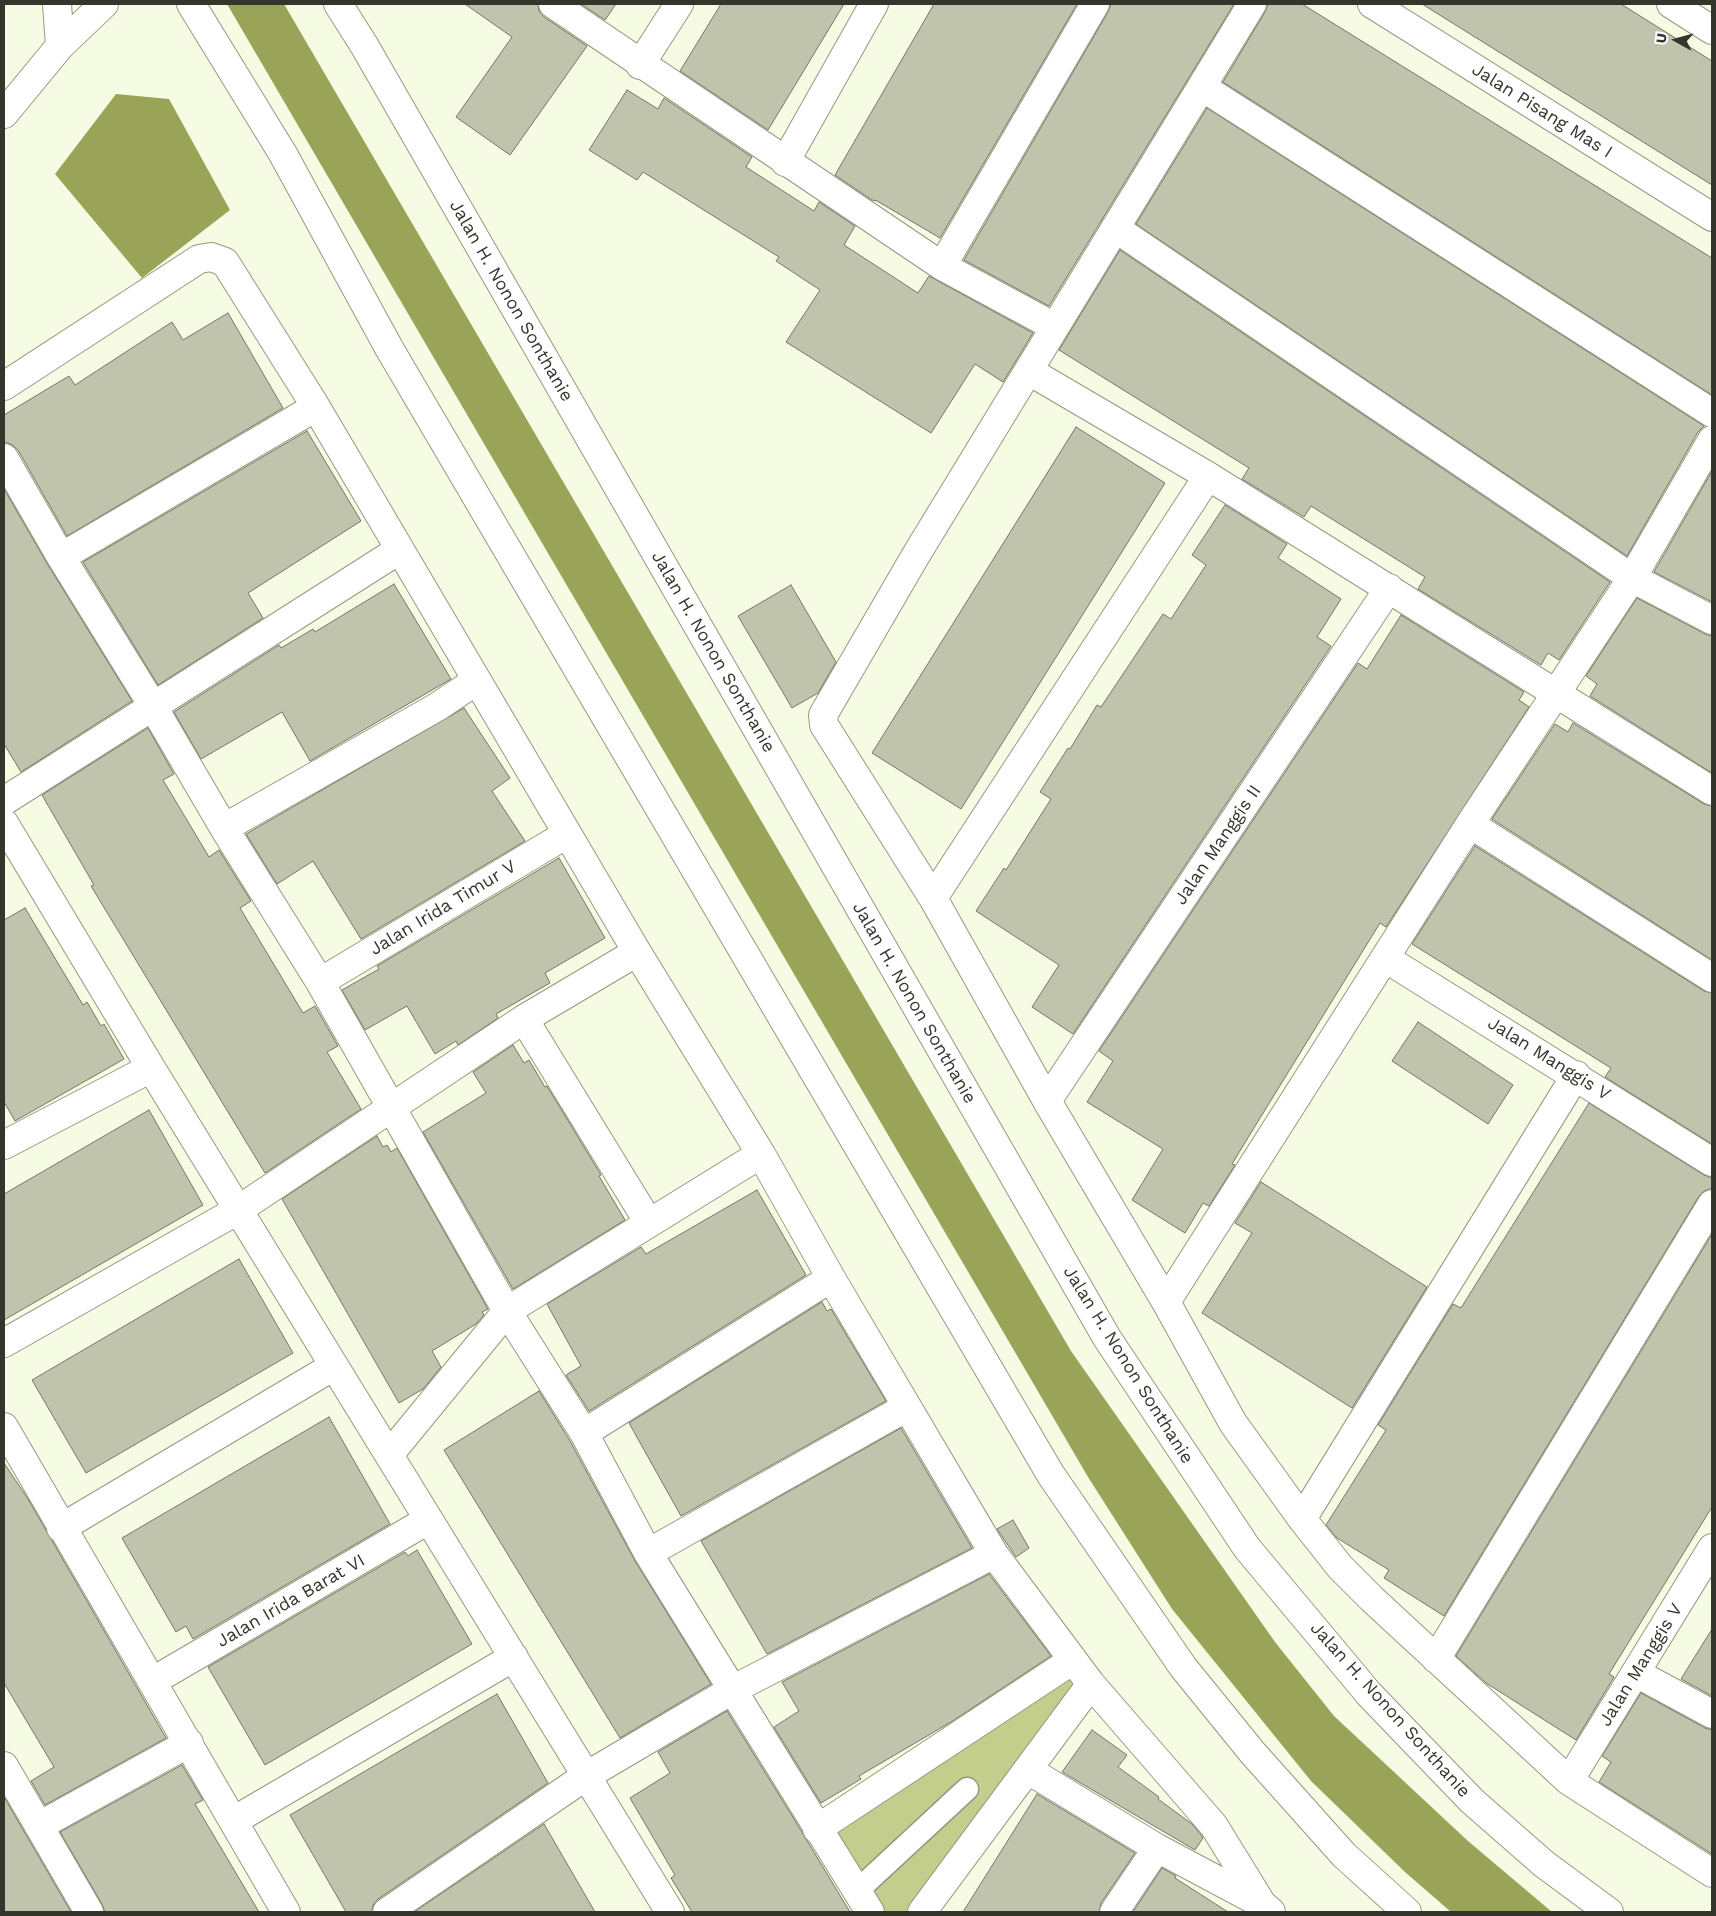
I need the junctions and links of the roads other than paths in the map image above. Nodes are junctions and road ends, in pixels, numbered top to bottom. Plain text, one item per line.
1 (57, 4) edge
2 (191, 4) edge
3 (338, 4) edge
4 (350, 4) edge
5 (553, 4) edge
6 (679, 4) edge
7 (874, 4) edge
8 (1095, 4) edge
9 (1252, 4) edge
10 (1372, 4) edge
11 (1671, 4) edge
12 (102, 5) edge
13 (1712, 30) edge
14 (60, 46) junction
15 (364, 46) junction
16 (640, 65) junction
17 (1202, 87) junction
18 (4, 114) edge
19 (785, 162) junction
20 (1712, 217) edge
21 (1116, 228) junction
22 (942, 266) junction
23 (1055, 328) junction
24 (1029, 371) junction
25 (4, 386) edge
26 (316, 407) junction
27 (1712, 414) edge
28 (1712, 440) edge
29 (4, 458) edge
30 (1208, 476) junction
31 (398, 550) junction
32 (61, 557) junction
33 (1632, 578) junction
34 (1389, 588) junction
35 (1712, 620) edge
36 (476, 681) junction
37 (1557, 695) junction
38 (153, 707) junction
39 (1712, 791) edge
40 (4, 801) edge
41 (4, 824) edge
42 (1470, 824) junction
43 (224, 828) junction
44 (567, 834) junction
45 (933, 898) junction
46 (637, 952) junction
47 (1385, 958) junction
48 (1712, 978) edge
49 (320, 982) junction
50 (524, 1019) junction
51 (151, 1068) junction
52 (1576, 1076) junction
53 (1048, 1102) junction
54 (390, 1108) junction
55 (4, 1145) edge
56 (761, 1154) junction
57 (1712, 1162) edge
58 (1712, 1204) edge
59 (238, 1210) junction
60 (649, 1223) junction
61 (831, 1278) junction
62 (1166, 1302) junction
63 (507, 1311) junction
64 (4, 1343) edge
65 (334, 1366) junction
66 (907, 1407) junction
67 (4, 1427) edge
68 (584, 1433) junction
69 (389, 1455) junction
70 (1302, 1519) junction
71 (428, 1520) junction
72 (61, 1528) junction
73 (1712, 1548) edge
74 (648, 1553) junction
75 (994, 1554) junction
76 (514, 1657) junction
77 (1436, 1659) junction
78 (1073, 1660) junction
79 (1636, 1673) junction
80 (153, 1681) junction
81 (1091, 1684) junction
82 (732, 1690) junction
83 (1712, 1714) edge
84 (189, 1743) junction
85 (4, 1768) edge
86 (1028, 1770) junction
87 (586, 1776) junction
88 (1569, 1781) junction
89 (967, 1789) dead end
90 (233, 1821) junction
91 (39, 1826) junction
92 (817, 1829) junction
93 (1157, 1848) junction
94 (1712, 1873) edge
95 (863, 1902) edge
96 (1266, 1908) edge
97 (84, 1910) edge
98 (286, 1912) edge
99 (387, 1912) edge
100 (670, 1912) edge
101 (922, 1912) edge
102 (1114, 1912) edge
103 (1407, 1912) edge
104 (1609, 1912) edge

1 - 14 street
2 - 103 street
3 - 15 street, Jalan H. Nonon Sonthanie
4 - 15 street
5 - 16 street
6 - 16 street
7 - 19 street
8 - 22 street
9 - 17 street
10 - 20 street, Jalan Pisang Mas I
11 - 13 street
12 - 14 street
14 - 18 street
15 - 104 street, Jalan H. Nonon Sonthanie
16 - 19 street
17 - 21 street
17 - 27 street
19 - 22 street
21 - 23 street
21 - 33 street
22 - 23 street
23 - 24 street
24 - 30 street
24 - 45 street
25 - 26 street
26 - 31 street
26 - 32 street
28 - 33 street
29 - 32 street
30 - 34 street
30 - 45 street
31 - 36 street
31 - 38 street
32 - 38 street
33 - 35 street
33 - 37 street
34 - 37 street
34 - 53 street, Jalan Manggis II
36 - 43 street
36 - 44 street
37 - 39 street
37 - 42 street
38 - 40 street
38 - 43 street
41 - 51 street
42 - 47 street
42 - 48 street
43 - 49 street
44 - 46 street
44 - 49 street, Jalan Irida Timur V
45 - 53 street
46 - 50 street
46 - 56 street
47 - 52 street, Jalan Manggis V
47 - 62 street
49 - 54 street
50 - 54 street
50 - 60 street
51 - 55 street
51 - 59 street
52 - 57 street, Jalan Manggis V
52 - 70 street
53 - 62 street
54 - 59 street
54 - 63 street
56 - 60 street
56 - 61 street
58 - 77 street
59 - 64 street
59 - 65 street
60 - 63 street
61 - 66 street
61 - 68 street
62 - 70 street
63 - 68 street
63 - 69 street
65 - 69 street
65 - 72 street
66 - 74 street
66 - 75 street
67 - 72 street
68 - 74 street
69 - 71 street
70 - 77 street
71 - 76 street
71 - 80 street, Jalan Irida Barat VI
72 - 80 street
73 - 79 street, Jalan Manggis V
74 - 82 street
75 - 78 street
75 - 82 street
76 - 87 street
76 - 90 street
77 - 88 street
78 - 81 street
78 - 92 street
79 - 83 street
79 - 88 street, Jalan Manggis V
80 - 84 street
81 - 86 street
81 - 96 street
82 - 87 street
82 - 92 street
84 - 90 street
84 - 91 street
85 - 91 street
86 - 93 street
86 - 101 street
87 - 99 street
87 - 100 street
88 - 94 street
89 - 95 lane
90 - 98 street
91 - 97 street
92 - 95 street
93 - 96 street
93 - 102 street

